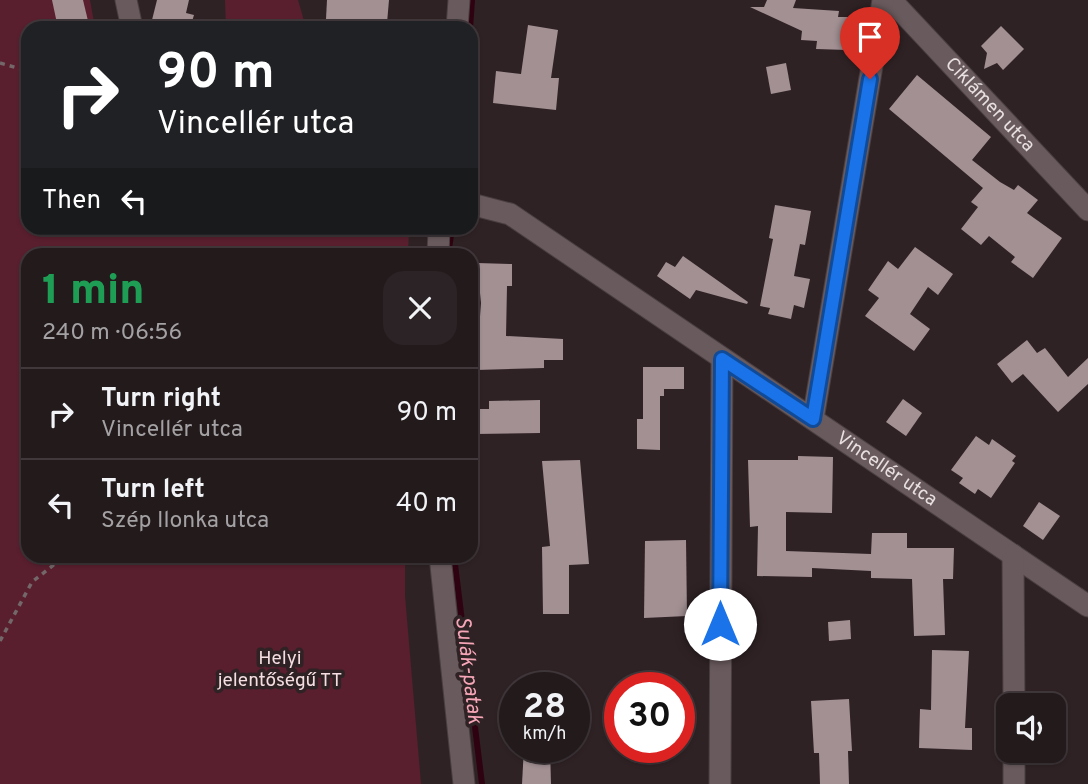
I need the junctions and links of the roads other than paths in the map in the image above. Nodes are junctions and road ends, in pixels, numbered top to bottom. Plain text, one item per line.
1 (126, 0) edge
2 (459, 0) edge
3 (883, 0) edge
4 (891, 0) edge
5 (130, 21) edge
6 (458, 21) edge
7 (478, 206) edge
8 (1088, 210) edge
9 (722, 359) junction
10 (813, 419) junction
11 (1013, 555) junction
12 (441, 563) edge
13 (1088, 606) edge
14 (1014, 693) edge
15 (1014, 763) edge
16 (464, 784) edge
17 (720, 784) edge
18 (1014, 784) edge

1 - 5 street
2 - 6 street
3 - 10 street
4 - 8 street, Ciklámen utca
7 - 9 street, Vincellér utca
9 - 10 street, Vincellér utca
9 - 17 street
10 - 11 street, Vincellér utca
11 - 13 street, Vincellér utca
11 - 14 street
12 - 16 street
15 - 18 street

